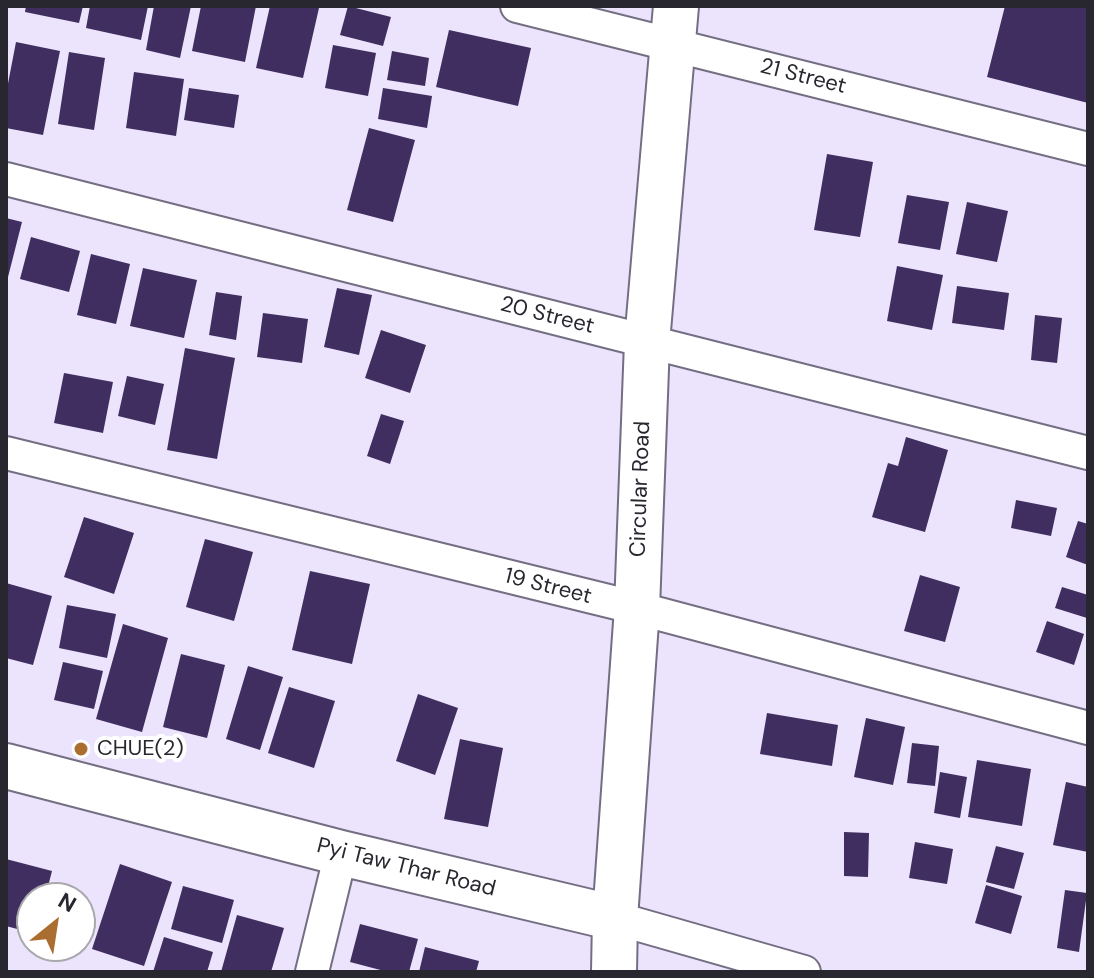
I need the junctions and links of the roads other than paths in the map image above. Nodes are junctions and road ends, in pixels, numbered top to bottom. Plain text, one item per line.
1 (517, 6) edge
2 (674, 26) edge
3 (1088, 149) edge
4 (6, 179) edge
5 (647, 342) junction
6 (6, 453) edge
7 (1088, 453) edge
8 (637, 608) junction
9 (1088, 728) edge
10 (6, 766) edge
11 (341, 853) junction
12 (615, 918) junction
13 (312, 972) edge
14 (614, 972) edge
15 (804, 972) edge

1 - 2 street, 21 Street
2 - 3 street, 21 Street
2 - 5 main road, Circular Road
4 - 5 street, 20 Street
5 - 7 street, 20 Street
5 - 8 main road, Circular Road
6 - 8 street, 19 Street
8 - 9 street, 19 Street
8 - 12 main road, Circular Road
10 - 11 main road, Pyi Taw Thar Road
11 - 12 main road, Pyi Taw Thar Road
11 - 13 street
12 - 14 main road, Circular Road
12 - 15 street, Pyi Taw Thar Road

